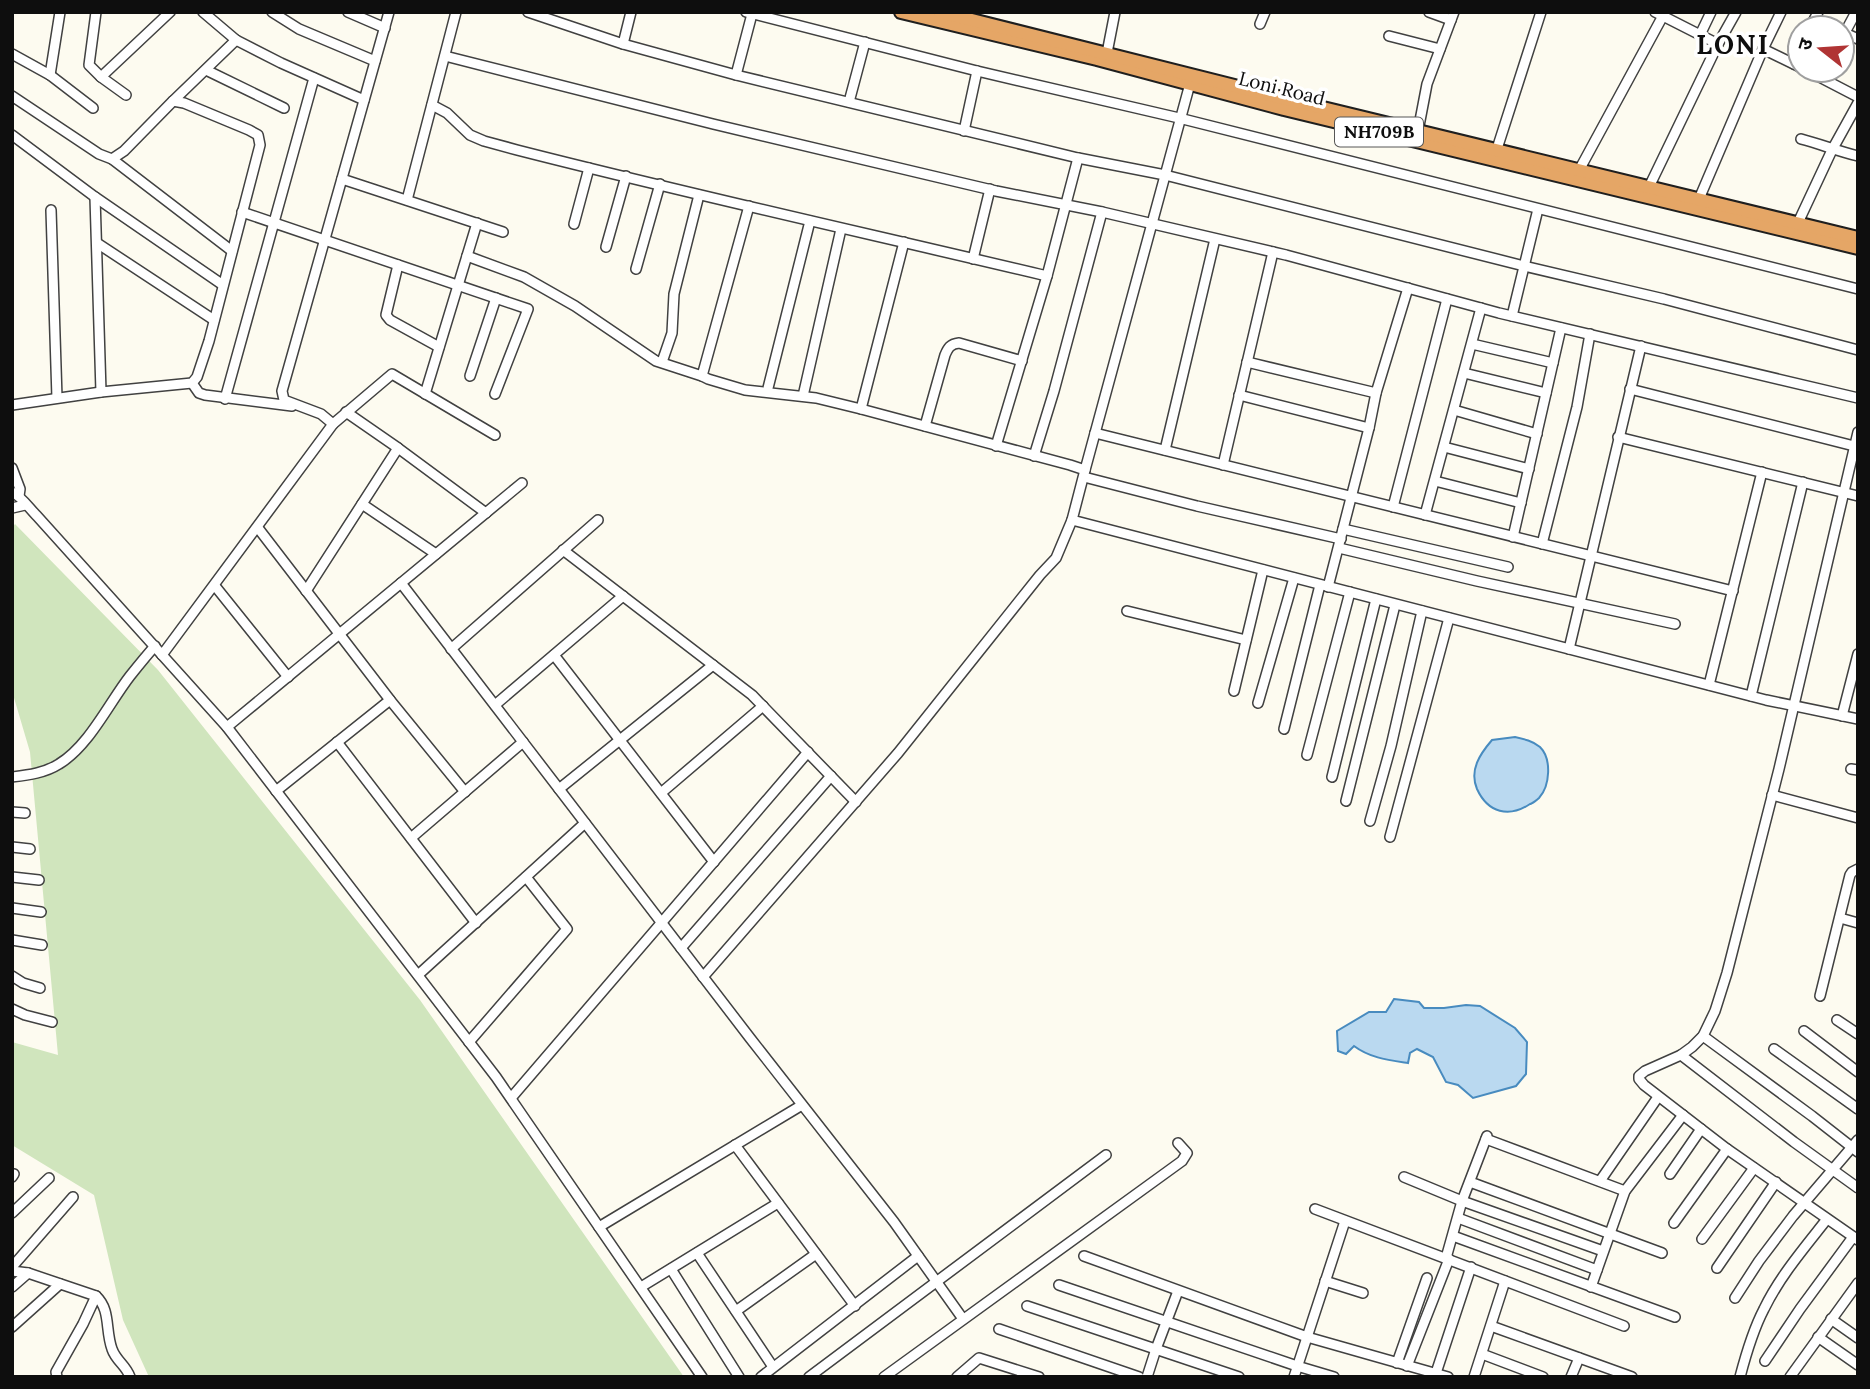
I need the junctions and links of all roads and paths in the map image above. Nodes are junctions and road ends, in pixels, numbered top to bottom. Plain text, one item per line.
1 (60, 12) edge
2 (96, 12) edge
3 (170, 12) edge
4 (203, 12) edge
5 (272, 12) edge
6 (348, 12) edge
7 (389, 12) edge
8 (456, 12) edge
9 (528, 12) edge
10 (631, 12) edge
11 (901, 12) edge
12 (940, 12) edge
13 (1115, 12) edge
14 (1265, 12) edge
15 (1429, 12) edge
16 (1541, 12) edge
17 (1711, 12) edge
18 (1736, 12) edge
19 (1781, 12) edge
20 (749, 13) edge
21 (1661, 13) edge
22 (960, 15) edge
23 (1453, 16) edge
24 (1260, 24) dead end
25 (385, 28) junction
26 (1700, 35) junction
27 (1389, 36) dead end
28 (236, 40) junction
29 (865, 43) junction
30 (623, 44) junction
31 (1718, 44) junction
32 (1440, 49) junction
33 (1763, 49) junction
34 (12, 54) edge
35 (445, 56) junction
36 (1102, 56) junction
37 (1786, 60) edge
38 (375, 61) junction
39 (206, 70) junction
40 (976, 71) junction
41 (50, 75) junction
42 (736, 75) junction
43 (101, 77) junction
44 (314, 78) junction
45 (1191, 79) junction
46 (1838, 84) edge
47 (126, 95) dead end
48 (12, 96) edge
49 (1858, 97) edge
50 (364, 100) junction
51 (173, 101) junction
52 (849, 103) junction
53 (1858, 103) edge
54 (432, 105) junction
55 (93, 108) dead end
56 (284, 108) dead end
57 (1180, 118) junction
58 (964, 131) junction
59 (1418, 131) junction
60 (12, 135) edge
61 (1801, 139) dead end
62 (1832, 150) junction
63 (1495, 155) junction
64 (1858, 156) edge
65 (1078, 158) junction
66 (111, 159) junction
67 (589, 168) junction
68 (1165, 175) junction
69 (1577, 175) junction
70 (626, 176) junction
71 (342, 178) junction
72 (660, 184) junction
73 (1648, 187) junction
74 (990, 190) junction
75 (699, 195) junction
76 (95, 197) junction
77 (407, 200) junction
78 (1699, 200) junction
79 (1066, 204) junction
80 (749, 206) junction
81 (1538, 209) junction
82 (51, 210) dead end
83 (242, 212) junction
84 (1102, 212) junction
85 (810, 221) junction
86 (274, 223) junction
87 (477, 223) junction
88 (1152, 223) junction
89 (574, 224) dead end
90 (1796, 228) junction
91 (841, 229) junction
92 (503, 232) dead end
93 (1858, 238) edge
94 (1214, 239) junction
95 (324, 240) junction
96 (904, 242) junction
97 (97, 243) junction
98 (606, 247) dead end
99 (1858, 248) edge
100 (232, 251) junction
101 (1273, 252) junction
102 (467, 256) junction
103 (973, 259) junction
104 (398, 265) junction
105 (1524, 266) junction
106 (636, 269) dead end
107 (1047, 276) junction
108 (223, 285) junction
109 (458, 285) junction
110 (1408, 288) junction
111 (1858, 289) edge
112 (496, 298) junction
113 (1447, 299) junction
114 (1481, 308) junction
115 (1512, 316) junction
116 (214, 320) junction
117 (1562, 328) junction
118 (1590, 334) junction
119 (1472, 344) junction
120 (1641, 346) junction
121 (439, 347) junction
122 (1858, 350) edge
123 (1022, 360) junction
124 (662, 362) junction
125 (1247, 362) junction
126 (1553, 363) junction
127 (1464, 373) junction
128 (470, 376) dead end
129 (702, 376) junction
130 (192, 383) junction
131 (1630, 389) junction
132 (101, 392) junction
133 (767, 392) junction
134 (1376, 393) junction
135 (1546, 393) junction
136 (425, 394) junction
137 (495, 394) dead end
138 (1239, 395) junction
139 (803, 396) junction
140 (57, 398) junction
141 (1858, 398) edge
142 (225, 399) junction
143 (12, 405) edge
144 (304, 407) junction
145 (861, 409) junction
146 (1454, 410) junction
147 (346, 412) junction
148 (333, 424) junction
149 (925, 426) junction
150 (1369, 428) junction
151 (1858, 432) edge
152 (1096, 433) junction
153 (1537, 434) junction
154 (495, 435) dead end
155 (1618, 437) junction
156 (996, 446) junction
157 (1856, 446) edge
158 (1444, 447) junction
159 (398, 448) junction
160 (1164, 450) junction
161 (1034, 456) junction
162 (1223, 465) junction
163 (12, 468) edge
164 (1529, 469) junction
165 (1762, 472) junction
166 (1084, 474) junction
167 (1435, 481) junction
168 (1802, 482) junction
169 (522, 483) dead end
170 (1843, 493) junction
171 (15, 494) edge
172 (1858, 496) edge
173 (1350, 497) junction
174 (1521, 503) junction
175 (362, 504) junction
176 (25, 505) junction
177 (1393, 507) junction
178 (12, 508) edge
179 (486, 513) junction
180 (1425, 515) junction
181 (598, 520) dead end
182 (1072, 520) junction
183 (258, 528) junction
184 (1513, 537) junction
185 (1341, 539) junction
186 (1542, 544) junction
187 (563, 550) junction
188 (436, 554) junction
189 (1590, 556) junction
190 (1508, 567) dead end
191 (1263, 570) junction
192 (1294, 578) junction
193 (401, 583) junction
194 (215, 586) junction
195 (1324, 586) junction
196 (306, 591) junction
197 (1733, 591) junction
198 (1350, 592) junction
199 (624, 596) junction
200 (1376, 599) junction
201 (1579, 604) junction
202 (1395, 605) junction
203 (1127, 611) dead end
204 (1422, 611) junction
205 (1448, 618) junction
206 (1675, 624) dead end
207 (340, 634) junction
208 (1246, 640) junction
209 (155, 646) junction
210 (451, 649) junction
211 (1569, 649) junction
212 (1858, 654) edge
213 (162, 655) junction
214 (554, 655) junction
215 (713, 665) junction
216 (288, 677) junction
217 (1709, 685) junction
218 (1234, 691) dead end
219 (1751, 696) junction
220 (390, 700) junction
221 (1258, 703) dead end
222 (495, 705) junction
223 (763, 706) junction
224 (1794, 706) junction
225 (1842, 716) junction
226 (1858, 719) edge
227 (227, 727) junction
228 (1284, 729) dead end
229 (620, 740) junction
230 (337, 742) junction
231 (523, 742) junction
232 (808, 752) junction
233 (1307, 755) dead end
234 (831, 776) junction
235 (12, 777) edge
236 (1332, 777) dead end
237 (559, 789) junction
238 (276, 791) junction
239 (465, 792) junction
240 (661, 793) junction
241 (1772, 795) junction
242 (856, 802) junction
243 (1346, 802) dead end
244 (12, 812) edge
245 (25, 813) dead end
246 (1858, 818) edge
247 (1370, 821) dead end
248 (585, 823) junction
249 (1390, 837) dead end
250 (411, 838) junction
251 (12, 847) edge
252 (30, 849) dead end
253 (714, 862) junction
254 (1858, 869) edge
255 (12, 877) edge
256 (526, 877) junction
257 (39, 880) dead end
258 (12, 908) edge
259 (41, 912) dead end
260 (1840, 918) junction
261 (476, 923) junction
262 (662, 923) junction
263 (1858, 923) edge
264 (12, 940) edge
265 (42, 945) dead end
266 (681, 948) junction
267 (418, 975) junction
268 (12, 976) edge
269 (703, 977) junction
270 (40, 988) dead end
271 (1820, 996) dead end
272 (12, 1009) edge
273 (1836, 1020) dead end
274 (52, 1023) dead end
275 (1804, 1031) dead end
276 (1858, 1034) edge
277 (1703, 1036) junction
278 (470, 1042) junction
279 (1773, 1049) dead end
280 (1681, 1055) junction
281 (1858, 1072) edge
282 (1658, 1097) junction
283 (511, 1098) junction
284 (802, 1105) junction
285 (1858, 1109) edge
286 (1682, 1115) junction
287 (1701, 1129) junction
288 (1178, 1143) dead end
289 (735, 1145) junction
290 (1856, 1146) edge
291 (1727, 1149) junction
292 (1105, 1155) dead end
293 (1754, 1168) junction
294 (1832, 1170) junction
295 (1670, 1174) dead end
296 (1404, 1177) dead end
297 (49, 1178) dead end
298 (1600, 1181) junction
299 (1470, 1182) junction
300 (1776, 1182) junction
301 (1858, 1188) edge
302 (1625, 1191) junction
303 (73, 1197) dead end
304 (1462, 1201) junction
305 (1804, 1202) junction
306 (778, 1203) junction
307 (1315, 1209) dead end
308 (12, 1213) edge
309 (1458, 1218) junction
310 (1827, 1219) junction
311 (1345, 1221) junction
312 (1674, 1223) dead end
313 (599, 1227) junction
314 (1609, 1233) junction
315 (1453, 1236) junction
316 (1856, 1238) edge
317 (1702, 1239) dead end
318 (1603, 1251) junction
319 (697, 1253) junction
320 (1662, 1253) dead end
321 (816, 1254) junction
322 (918, 1256) junction
323 (1084, 1256) dead end
324 (1447, 1258) junction
325 (1471, 1267) junction
326 (1717, 1268) dead end
327 (12, 1269) edge
328 (671, 1269) junction
329 (1597, 1270) junction
330 (27, 1273) junction
331 (1427, 1278) dead end
332 (1505, 1280) junction
333 (1325, 1281) junction
334 (936, 1282) junction
335 (1858, 1283) edge
336 (60, 1284) junction
337 (1059, 1285) dead end
338 (12, 1287) edge
339 (641, 1287) junction
340 (1591, 1287) junction
341 (1178, 1290) junction
342 (1363, 1293) dead end
343 (96, 1296) junction
344 (1854, 1296) edge
345 (1735, 1298) dead end
346 (855, 1306) junction
347 (1027, 1306) dead end
348 (736, 1311) junction
349 (1675, 1317) dead end
350 (1831, 1318) junction
351 (963, 1319) junction
352 (1166, 1321) junction
353 (1491, 1326) junction
354 (1624, 1326) dead end
355 (12, 1327) edge
356 (999, 1329) dead end
357 (1307, 1337) junction
358 (1818, 1337) junction
359 (1858, 1338) edge
360 (1156, 1349) junction
361 (1482, 1354) junction
362 (1579, 1358) junction
363 (1765, 1361) dead end
364 (1397, 1363) junction
365 (1858, 1365) edge
366 (1297, 1366) junction
367 (1408, 1366) junction
368 (773, 1367) junction
369 (1436, 1373) junction
370 (57, 1377) edge
371 (130, 1377) edge
372 (702, 1377) edge
373 (739, 1377) edge
374 (761, 1377) edge
375 (809, 1377) edge
376 (884, 1377) edge
377 (957, 1377) edge
378 (1039, 1377) edge
379 (1139, 1377) edge
380 (1147, 1377) edge
381 (1239, 1377) edge
382 (1294, 1377) edge
383 (1334, 1377) edge
384 (1448, 1377) edge
385 (1474, 1377) edge
386 (1543, 1377) edge
387 (1571, 1377) edge
388 (1632, 1377) edge
389 (1740, 1377) edge
390 (1790, 1377) edge

1 - 41 street
2 - 43 street
3 - 43 street
4 - 28 street
5 - 38 street
6 - 25 street
7 - 25 street
8 - 35 street
9 - 30 street
10 - 30 street
11 - 36 highway, Loni Road / NH709B
12 - 22 highway, Loni Road / NH709B
13 - 36 street
14 - 24 street
15 - 23 street
16 - 63 street
17 - 26 street
18 - 31 street
19 - 33 street
20 - 29 street
20 - 42 street
21 - 26 street
21 - 69 street
22 - 36 highway, Loni Road / NH709B
23 - 32 street
25 - 38 street
26 - 31 street
27 - 32 street
28 - 39 street
28 - 44 street
29 - 40 street
29 - 52 street
30 - 42 street
31 - 73 street
32 - 59 street
33 - 37 street
33 - 78 street
34 - 41 street
35 - 54 street
35 - 74 street
36 - 45 highway, Loni Road / NH709B
38 - 50 street
39 - 51 street
39 - 56 street
40 - 57 street
40 - 58 street
41 - 55 street
42 - 52 street
43 - 47 street
44 - 50 street
44 - 86 street
45 - 57 street
45 - 59 highway, Loni Road / NH709B
45 - 63 highway, Loni Road / NH709B
46 - 49 street
48 - 66 street
50 - 71 street
51 - 66 street
51 - 83 street
52 - 58 street
53 - 62 street
54 - 67 street
54 - 77 street
57 - 68 street
57 - 81 street
58 - 65 street
59 - 63 highway, Loni Road / NH709B
60 - 76 street
61 - 62 street
62 - 64 street
62 - 90 street
63 - 69 highway, Loni Road / NH709B
65 - 68 street
65 - 79 street
66 - 100 street
67 - 70 street
67 - 89 street
68 - 88 street
68 - 105 street
69 - 73 highway, Loni Road / NH709B
69 - 90 highway, Loni Road / NH709B
70 - 72 street
70 - 98 street
71 - 77 street
71 - 95 street
72 - 75 street
72 - 106 street
73 - 78 highway, Loni Road / NH709B
74 - 79 street
74 - 103 street
75 - 80 street
75 - 124 street
76 - 97 street
76 - 108 street
77 - 87 street
78 - 90 highway, Loni Road / NH709B
79 - 84 street
79 - 107 street
80 - 85 street
80 - 129 street
81 - 105 street
81 - 111 street
82 - 140 street
83 - 86 street
83 - 100 street
84 - 88 street
84 - 161 street
85 - 91 street
85 - 133 street
86 - 95 street
86 - 142 street
87 - 92 street
87 - 102 street
88 - 94 street
88 - 152 street
90 - 93 highway, Loni Road / NH709B
90 - 99 highway, Loni Road / NH709B
91 - 96 street
91 - 139 street
94 - 101 street
94 - 160 street
95 - 104 street
95 - 144 street
96 - 103 street
96 - 145 street
97 - 116 street
97 - 132 street
100 - 108 street
101 - 110 street
101 - 125 street
102 - 109 street
102 - 124 street
103 - 107 street
104 - 109 street
104 - 121 street
105 - 115 street
105 - 122 street
107 - 123 street
108 - 116 street
109 - 112 street
109 - 121 street
110 - 113 street
110 - 134 street
112 - 128 street
112 - 137 street
113 - 114 street
113 - 177 street
114 - 115 street
114 - 119 street
115 - 117 street
116 - 130 street
117 - 118 street
117 - 126 street
118 - 120 street
118 - 186 street
119 - 126 street
119 - 127 street
120 - 131 street
120 - 141 street
121 - 136 street
123 - 149 street
123 - 156 street
124 - 129 street
125 - 134 street
125 - 138 street
126 - 135 street
127 - 135 street
127 - 146 street
129 - 133 street
130 - 132 street
130 - 142 street
131 - 155 street
131 - 157 street
132 - 140 street
133 - 139 street
134 - 150 street
135 - 153 street
136 - 147 street
136 - 154 street
138 - 150 street
138 - 162 street
139 - 145 street
140 - 143 street
142 - 144 street
144 - 148 street
145 - 149 street
146 - 153 street
146 - 158 street
147 - 148 street
147 - 159 street
148 - 183 street
149 - 156 street
150 - 173 street
151 - 157 street
152 - 160 street
152 - 166 street
153 - 164 street
155 - 165 street
155 - 189 street
156 - 161 street
157 - 170 street
158 - 164 street
158 - 167 street
159 - 175 street
159 - 179 street
160 - 162 street
161 - 166 street
162 - 173 street
163 - 171 street
164 - 174 street
165 - 168 street
165 - 197 street
166 - 182 street
166 - 185 street
167 - 174 street
167 - 180 street
168 - 170 street
168 - 219 street
169 - 179 street
170 - 172 street
170 - 224 street
171 - 176 street
173 - 177 street
173 - 185 street
174 - 184 street
175 - 188 street
175 - 196 street
176 - 178 street
176 - 209 street
177 - 180 street
179 - 188 street
180 - 184 street
181 - 187 street
182 - 191 street
182 - 242 street
183 - 194 street
183 - 196 street
184 - 186 street
185 - 190 street
185 - 195 street
185 - 201 street
186 - 189 street
187 - 199 street
187 - 210 street
188 - 193 street
189 - 197 street
189 - 201 street
191 - 192 street
191 - 208 street
192 - 195 street
192 - 221 street
193 - 207 street
193 - 210 street
194 - 213 street
194 - 216 street
195 - 198 street
195 - 228 street
196 - 207 street
197 - 217 street
198 - 200 street
198 - 233 street
199 - 214 street
199 - 215 street
200 - 202 street
200 - 236 street
201 - 206 street
201 - 211 street
202 - 204 street
202 - 243 street
203 - 208 street
204 - 205 street
204 - 247 street
205 - 211 street
205 - 249 street
207 - 216 street
207 - 220 street
208 - 218 street
209 - 213 street
209 - 235 street
210 - 222 street
211 - 217 street
212 - 225 street
213 - 227 street
214 - 222 street
214 - 229 street
215 - 223 street
215 - 229 street
216 - 227 street
217 - 219 street
219 - 224 street
220 - 230 street
220 - 239 street
222 - 231 street
223 - 232 street
223 - 240 street
224 - 225 street
224 - 241 street
225 - 226 street
227 - 238 street
229 - 237 street
229 - 240 street
230 - 238 street
230 - 250 street
231 - 237 street
231 - 239 street
232 - 234 street
232 - 253 street
234 - 242 street
234 - 266 street
237 - 248 street
238 - 267 street
239 - 250 street
240 - 253 street
241 - 246 street
241 - 277 street
242 - 269 street
244 - 245 street
248 - 256 street
248 - 262 street
250 - 261 street
251 - 252 street
253 - 262 street
254 - 260 street
255 - 257 street
256 - 261 street
256 - 278 street
258 - 259 street
260 - 263 street
260 - 271 street
261 - 267 street
262 - 266 street
262 - 283 street
264 - 265 street
266 - 269 street
267 - 278 street
268 - 270 street
269 - 284 street
272 - 274 street
273 - 276 street
275 - 281 street
277 - 280 street
277 - 290 street
278 - 283 street
279 - 285 street
280 - 282 street
280 - 294 street
282 - 286 street
282 - 298 street
283 - 313 street
284 - 289 street
284 - 322 street
286 - 287 street
286 - 302 street
287 - 291 street
287 - 295 street
288 - 351 street
289 - 306 street
289 - 313 street
290 - 294 street
291 - 293 street
291 - 312 street
292 - 334 street
293 - 300 street
293 - 317 street
294 - 301 street
294 - 305 street
296 - 304 street
297 - 308 street
298 - 299 street
298 - 302 street
299 - 304 street
299 - 314 street
300 - 305 street
300 - 326 street
302 - 314 street
303 - 327 street
304 - 309 street
304 - 318 street
305 - 310 street
305 - 345 street
306 - 319 street
306 - 321 street
307 - 311 street
309 - 315 street
309 - 329 street
310 - 316 street
310 - 389 street
311 - 324 street
311 - 333 street
313 - 339 street
314 - 318 street
314 - 320 street
315 - 324 street
315 - 340 street
316 - 363 street
318 - 329 street
319 - 328 street
319 - 348 street
321 - 346 street
321 - 348 street
322 - 334 street
322 - 346 street
323 - 341 street
324 - 325 street
324 - 367 street
325 - 332 street
325 - 369 street
327 - 330 street
328 - 339 street
328 - 373 street
329 - 340 street
330 - 336 street
330 - 338 street
331 - 364 street
332 - 353 street
332 - 354 street
333 - 342 street
333 - 357 street
334 - 351 street
334 - 375 street
335 - 344 street
336 - 343 street
336 - 355 street
337 - 352 street
339 - 372 street
340 - 349 street
341 - 352 street
341 - 357 street
343 - 370 street
343 - 371 street
344 - 350 street
346 - 368 street
347 - 360 street
348 - 368 street
350 - 358 street
350 - 359 street
351 - 376 street
352 - 360 street
352 - 366 street
353 - 361 street
353 - 362 street
356 - 379 street
357 - 364 street
357 - 366 street
358 - 365 street
358 - 390 street
360 - 380 street
360 - 381 street
361 - 385 street
361 - 386 street
362 - 387 street
362 - 388 street
364 - 367 street
366 - 382 street
366 - 383 street
367 - 369 street
368 - 374 street
369 - 384 street
377 - 378 street

